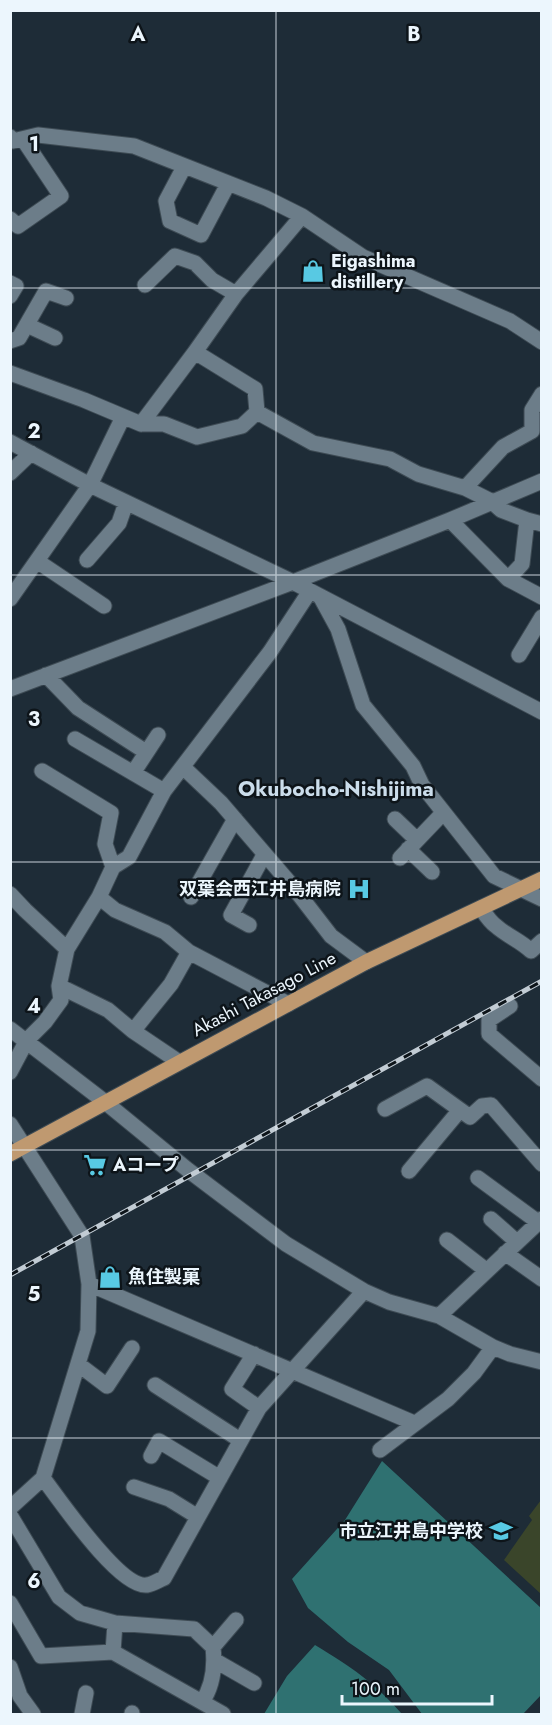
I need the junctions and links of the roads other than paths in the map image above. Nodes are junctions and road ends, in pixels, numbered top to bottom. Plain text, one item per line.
1 (14, 140) edge
2 (184, 166) junction
3 (228, 184) junction
4 (302, 216) junction
5 (10, 219) edge
6 (10, 283) edge
7 (145, 285) dead end
8 (236, 294) junction
9 (10, 297) edge
10 (66, 298) dead end
11 (27, 325) junction
12 (55, 338) dead end
13 (10, 341) edge
14 (542, 342) edge
15 (195, 352) junction
16 (10, 373) edge
17 (542, 394) edge
18 (257, 412) junction
19 (123, 417) junction
20 (141, 424) junction
21 (10, 442) edge
22 (31, 453) junction
23 (10, 473) edge
24 (542, 481) edge
25 (90, 485) junction
26 (465, 488) junction
27 (491, 501) junction
28 (126, 503) junction
29 (450, 520) junction
30 (534, 522) edge
31 (87, 560) dead end
32 (37, 561) junction
33 (508, 579) junction
34 (293, 582) junction
35 (315, 593) junction
36 (542, 597) edge
37 (10, 599) edge
38 (104, 606) dead end
39 (542, 617) edge
40 (519, 655) dead end
41 (46, 675) junction
42 (10, 689) edge
43 (542, 712) edge
44 (158, 735) dead end
45 (75, 739) dead end
46 (146, 752) junction
47 (183, 767) junction
48 (42, 771) dead end
49 (133, 773) junction
50 (164, 791) junction
51 (443, 813) junction
52 (235, 819) junction
53 (394, 819) dead end
54 (408, 849) junction
55 (264, 855) junction
56 (113, 867) junction
57 (432, 872) dead end
58 (542, 879) edge
59 (520, 889) junction
60 (10, 894) edge
61 (99, 897) junction
62 (191, 897) dead end
63 (542, 899) edge
64 (481, 908) junction
65 (249, 925) dead end
66 (542, 940) edge
67 (67, 949) junction
68 (189, 952) junction
69 (366, 962) junction
70 (59, 986) junction
71 (288, 1004) junction
72 (510, 1006) dead end
73 (10, 1029) edge
74 (133, 1031) junction
75 (27, 1040) junction
76 (179, 1062) junction
77 (10, 1072) edge
78 (542, 1079) edge
79 (105, 1102) junction
80 (386, 1109) dead end
81 (460, 1110) junction
82 (10, 1124) edge
83 (25, 1147) junction
84 (10, 1154) edge
85 (542, 1164) edge
86 (409, 1171) dead end
87 (478, 1178) dead end
88 (491, 1219) dead end
89 (540, 1220) edge
90 (447, 1240) dead end
91 (517, 1242) junction
92 (505, 1253) junction
93 (486, 1271) junction
94 (542, 1279) edge
95 (89, 1284) junction
96 (364, 1291) junction
97 (439, 1316) junction
98 (493, 1347) junction
99 (132, 1348) dead end
100 (254, 1354) junction
101 (542, 1362) edge
102 (78, 1365) junction
103 (294, 1370) junction
104 (155, 1385) dead end
105 (259, 1408) junction
106 (414, 1423) junction
107 (240, 1440) junction
108 (380, 1450) dead end
109 (151, 1456) dead end
110 (43, 1478) junction
111 (219, 1478) junction
112 (134, 1487) dead end
113 (10, 1508) edge
114 (10, 1515) edge
115 (198, 1517) junction
116 (10, 1603) edge
117 (236, 1620) dead end
118 (115, 1623) junction
119 (113, 1652) junction
120 (214, 1653) junction
121 (10, 1667) edge
122 (254, 1683) dead end
123 (86, 1693) dead end
124 (15, 1700) edge
125 (202, 1702) junction
126 (33, 1714) edge
127 (82, 1714) edge
128 (220, 1714) edge

1 - 2 street
1 - 5 street
2 - 3 street
2 - 3 street
3 - 4 street
4 - 8 street
4 - 14 street
6 - 9 street
7 - 8 street
8 - 15 street
10 - 11 street
11 - 12 street
11 - 13 street
15 - 18 street
15 - 20 street
16 - 19 street
17 - 26 street
18 - 20 street
18 - 26 street
19 - 20 street
19 - 25 street
21 - 22 street
22 - 23 street
22 - 25 street
24 - 27 street
25 - 28 street
25 - 32 street
26 - 27 street
27 - 29 street
27 - 30 street
28 - 31 street
28 - 34 street
29 - 33 street
29 - 34 street
30 - 33 street
32 - 37 street
32 - 38 street
33 - 36 street
34 - 35 street
34 - 41 street
35 - 43 street
35 - 47 street
35 - 51 street
39 - 40 street
41 - 42 street
41 - 46 street
44 - 46 street
45 - 49 street
46 - 49 street
47 - 50 street
47 - 52 street
48 - 56 street
49 - 50 street
50 - 56 street
51 - 54 street
51 - 59 street
52 - 55 street
52 - 62 street
53 - 54 street
54 - 57 street
55 - 65 street
55 - 69 street
56 - 61 street
58 - 59 main road, Akashi Takasago Line
59 - 63 street
59 - 64 main road, Akashi Takasago Line
60 - 67 street
61 - 67 street
61 - 68 street
64 - 66 street
64 - 69 main road, Akashi Takasago Line
67 - 70 street
68 - 71 street
68 - 74 street
69 - 71 main road, Akashi Takasago Line
70 - 74 street
70 - 75 street
71 - 76 main road, Akashi Takasago Line
72 - 78 street
73 - 75 street
74 - 76 street
75 - 77 street
75 - 79 street
76 - 79 main road, Akashi Takasago Line
79 - 83 main road, Akashi Takasago Line
79 - 96 street
80 - 81 street
81 - 85 street
81 - 86 street
82 - 83 street
83 - 84 main road, Akashi Takasago Line
83 - 95 street
87 - 89 street
88 - 91 street
89 - 91 street
90 - 93 street
91 - 92 street
92 - 93 street
92 - 94 street
93 - 97 street
95 - 100 street
95 - 102 street
96 - 97 street
96 - 103 street
97 - 98 street
98 - 101 street
98 - 106 street
99 - 102 street
100 - 103 street
100 - 105 street
102 - 110 street
103 - 105 street
103 - 106 street
104 - 107 street
105 - 107 street
106 - 108 street
107 - 111 street
109 - 111 street
110 - 113 street
110 - 115 street
111 - 115 street
112 - 115 street
114 - 118 street
116 - 119 street
117 - 120 street
118 - 119 street
118 - 120 street
119 - 125 street
120 - 122 street
120 - 125 street
121 - 124 street
123 - 127 street
124 - 126 street
125 - 128 street

